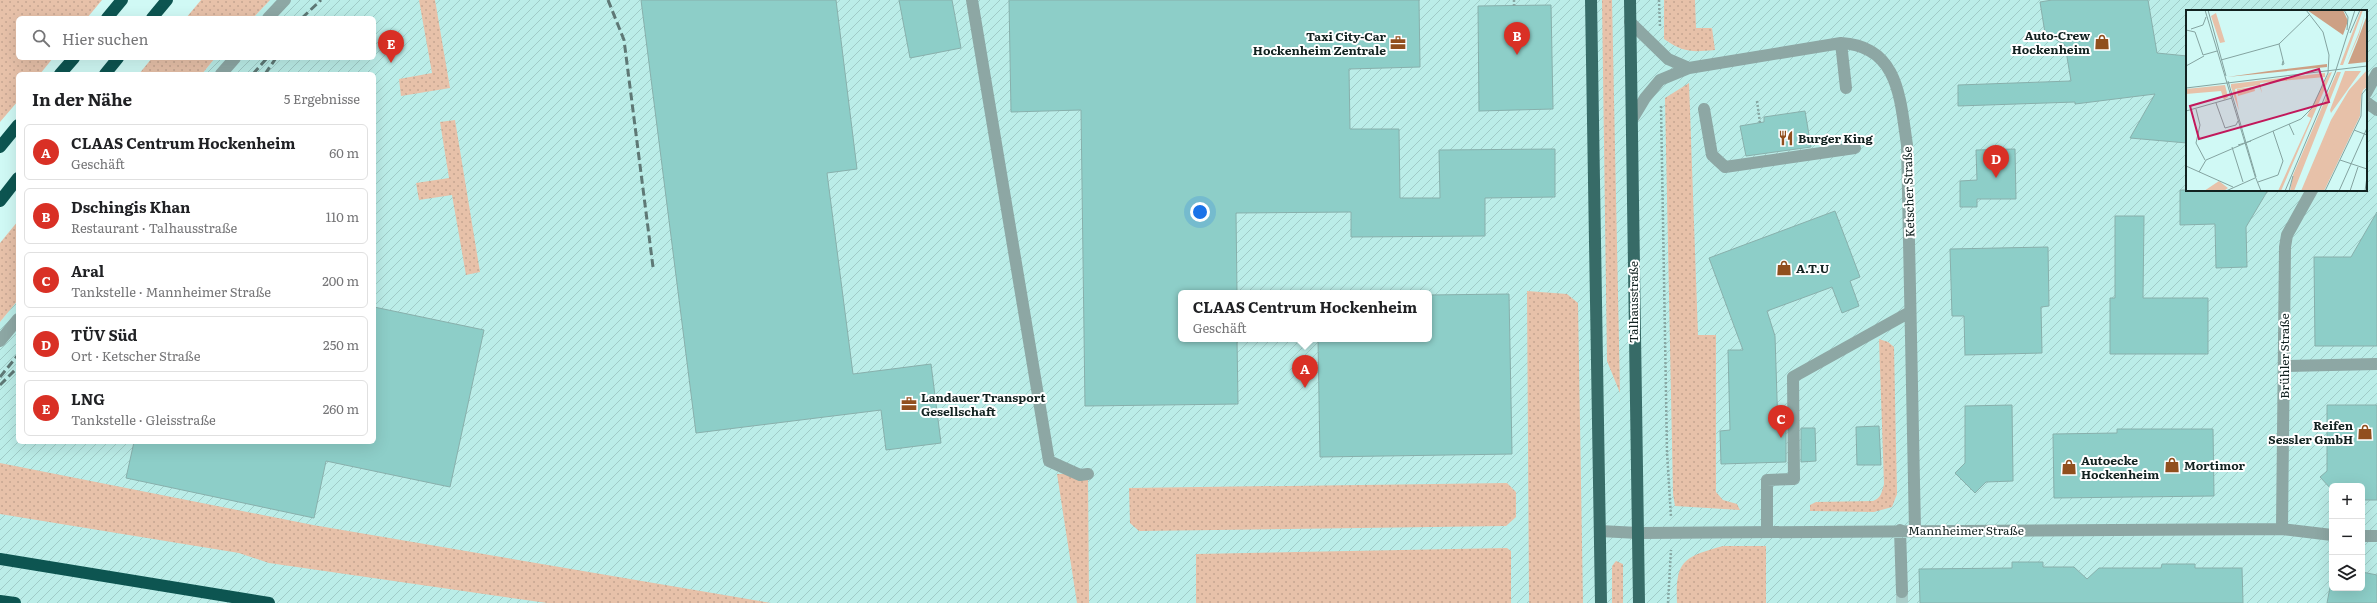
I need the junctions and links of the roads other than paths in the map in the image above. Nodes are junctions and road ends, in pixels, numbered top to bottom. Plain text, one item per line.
1 (122, 0) edge
2 (167, 0) edge
3 (285, 0) edge
4 (972, 0) edge
5 (1591, 0) edge
6 (1630, 0) edge
7 (109, 16) edge
8 (154, 16) edge
9 (270, 16) edge
10 (1630, 22) junction
11 (1841, 42) junction
12 (72, 60) edge
13 (116, 60) edge
14 (233, 60) edge
15 (1689, 68) junction
16 (62, 72) edge
17 (107, 72) edge
18 (223, 72) edge
19 (2377, 73) edge
20 (1846, 88) dead end
21 (2367, 91) edge
22 (2367, 103) edge
23 (1704, 109) dead end
24 (2377, 110) edge
25 (1633, 118) junction
26 (16, 127) edge
27 (0, 147) edge
28 (1855, 148) dead end
29 (16, 181) edge
30 (2311, 191) edge
31 (0, 201) edge
32 (1910, 312) junction
33 (16, 321) edge
34 (0, 341) edge
35 (2377, 364) edge
36 (2284, 366) junction
37 (1088, 474) dead end
38 (2282, 529) junction
39 (1900, 530) junction
40 (1915, 530) junction
41 (1600, 531) junction
42 (1767, 531) junction
43 (1638, 533) junction
44 (2329, 535) edge
45 (2365, 536) edge
46 (2377, 536) edge
47 (0, 559) edge
48 (1902, 592) tunnel mouth
49 (0, 601) edge
50 (15, 603) edge
51 (269, 603) edge
52 (1601, 603) edge
53 (1639, 603) edge

1 - 7 highway
2 - 8 highway
3 - 9 street
4 - 37 street
5 - 41 main road
6 - 10 main road, Talhausstraße
10 - 15 street
10 - 25 main road, Talhausstraße
11 - 15 street, Ketscher Straße
11 - 20 street
11 - 32 street, Ketscher Straße
12 - 16 highway
13 - 17 highway
14 - 18 street
15 - 25 street, Ketscher Straße
19 - 21 street
22 - 24 street
23 - 28 street
25 - 43 main road, Talhausstraße
26 - 27 highway
29 - 31 highway
30 - 36 street, Brühler Straße
32 - 40 street, Ketscher Straße
32 - 42 street
33 - 34 street
35 - 36 street
36 - 38 street, Brühler Straße
38 - 40 street, Mannheimer Straße
38 - 44 street, Mannheimer Straße
39 - 40 street, Mannheimer Straße
39 - 42 street, Mannheimer Straße
39 - 48 street
41 - 43 street, Mannheimer Straße
41 - 52 main road
42 - 43 street, Mannheimer Straße
43 - 53 main road, Talhausstraße
45 - 46 street
47 - 51 highway
49 - 50 highway

